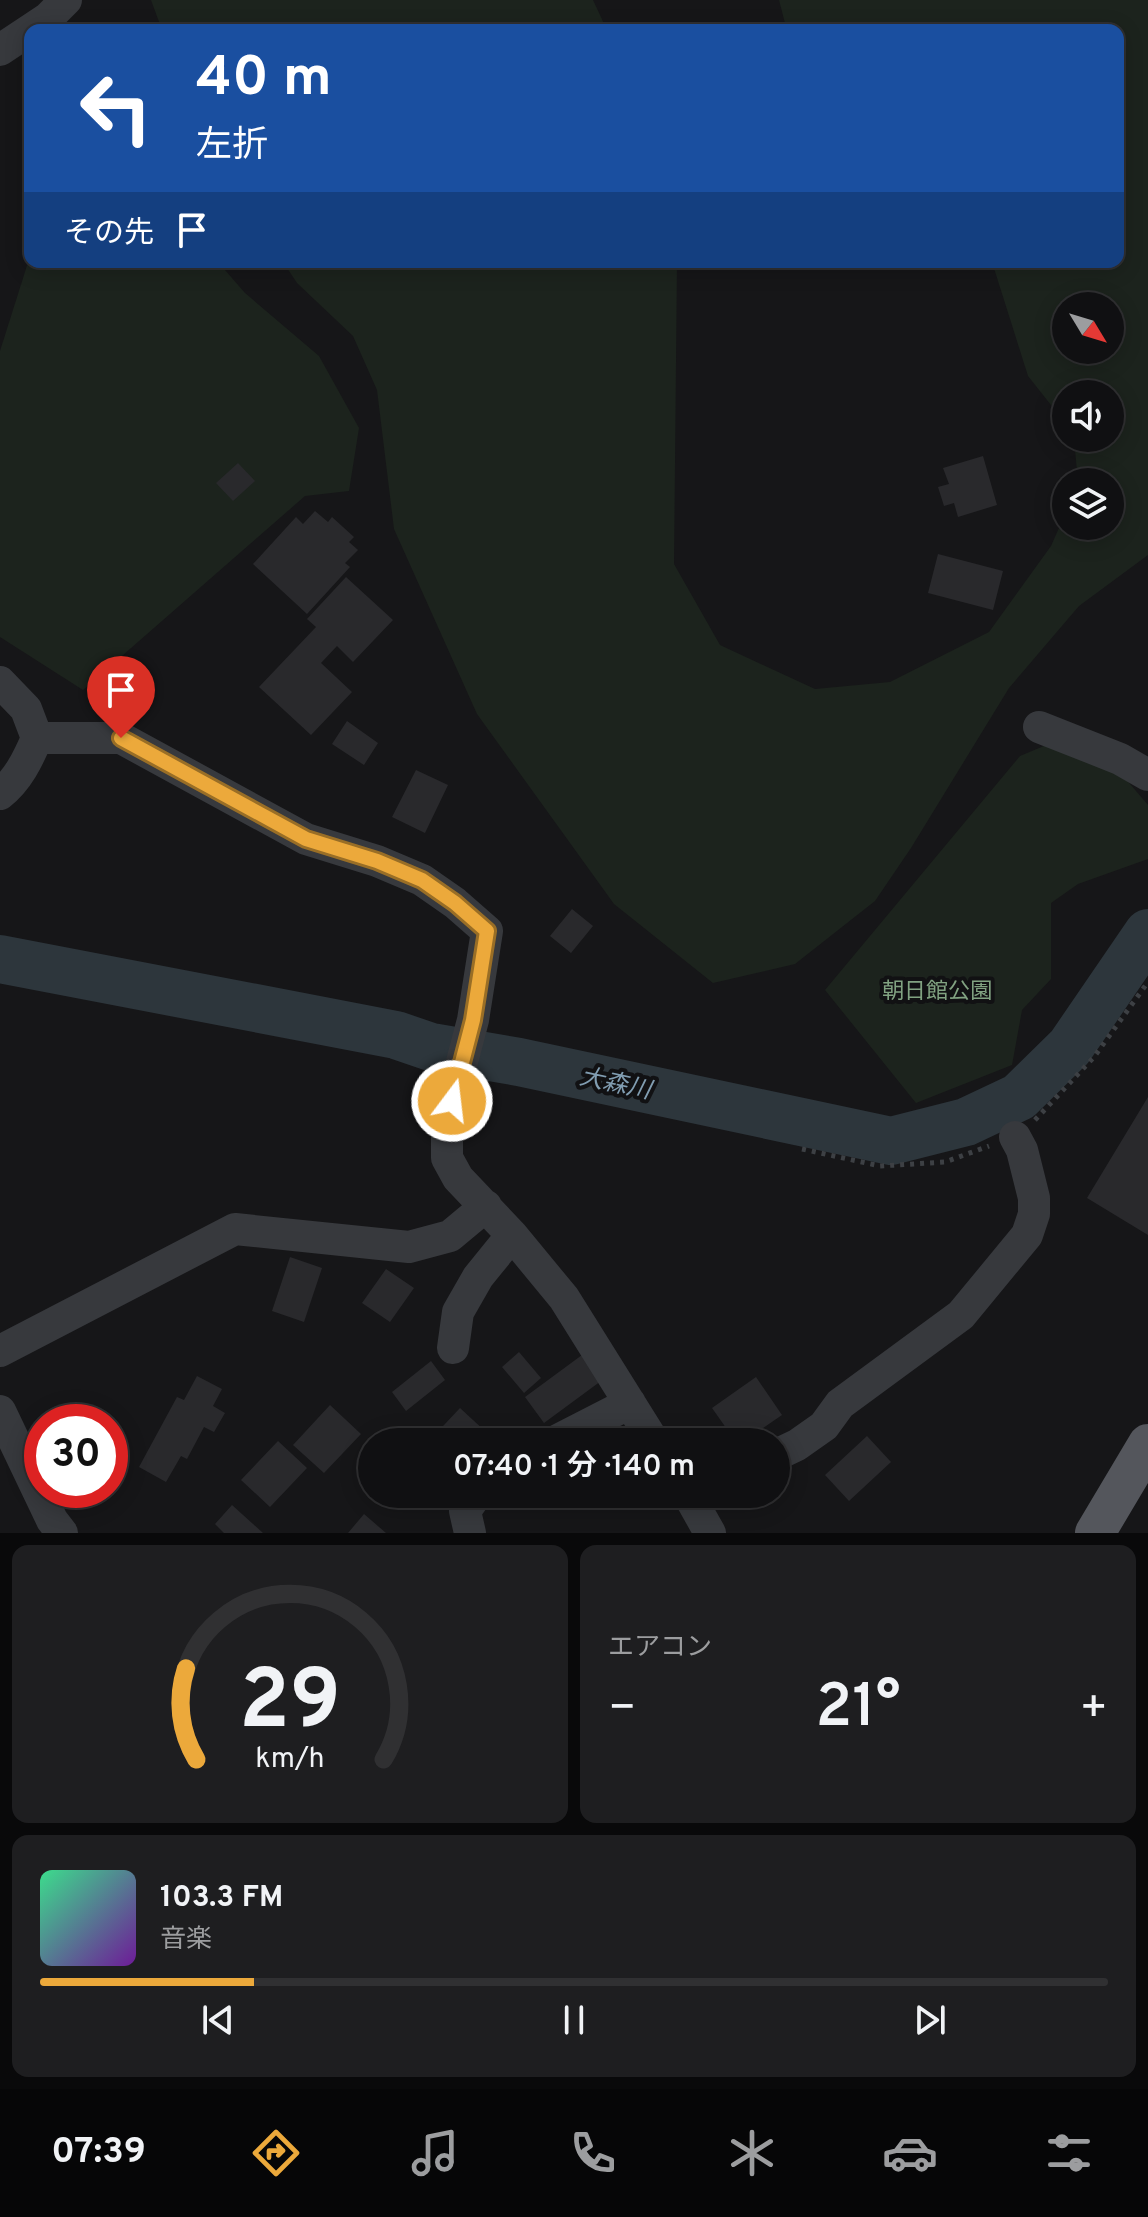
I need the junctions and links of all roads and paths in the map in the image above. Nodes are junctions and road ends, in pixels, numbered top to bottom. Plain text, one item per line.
1 (66, 0) edge
2 (39, 24) edge
3 (24, 34) edge
4 (0, 50) edge
5 (0, 682) edge
6 (1039, 727) dead end
7 (37, 738) junction
8 (1148, 775) edge
9 (0, 794) edge
10 (1148, 982) edge
11 (1015, 1137) junction
12 (802, 1149) dead end
13 (486, 1206) junction
14 (512, 1235) junction
15 (453, 1348) dead end
16 (0, 1351) edge
17 (630, 1403) junction
18 (0, 1411) edge
19 (581, 1428) edge
20 (645, 1428) edge
21 (1148, 1444) edge
22 (790, 1448) edge
23 (467, 1508) edge
24 (698, 1508) edge
25 (62, 1533) edge
26 (470, 1533) edge
27 (710, 1533) edge
28 (1095, 1533) edge

1 - 2 street
3 - 4 street
5 - 7 street
6 - 8 street
7 - 9 street
7 - 13 street
10 - 11 path
11 - 12 path
11 - 22 street
13 - 14 street
13 - 16 street
14 - 15 street
14 - 17 street
17 - 19 street
17 - 20 street
18 - 25 street
21 - 28 main road
23 - 26 street
24 - 27 street

